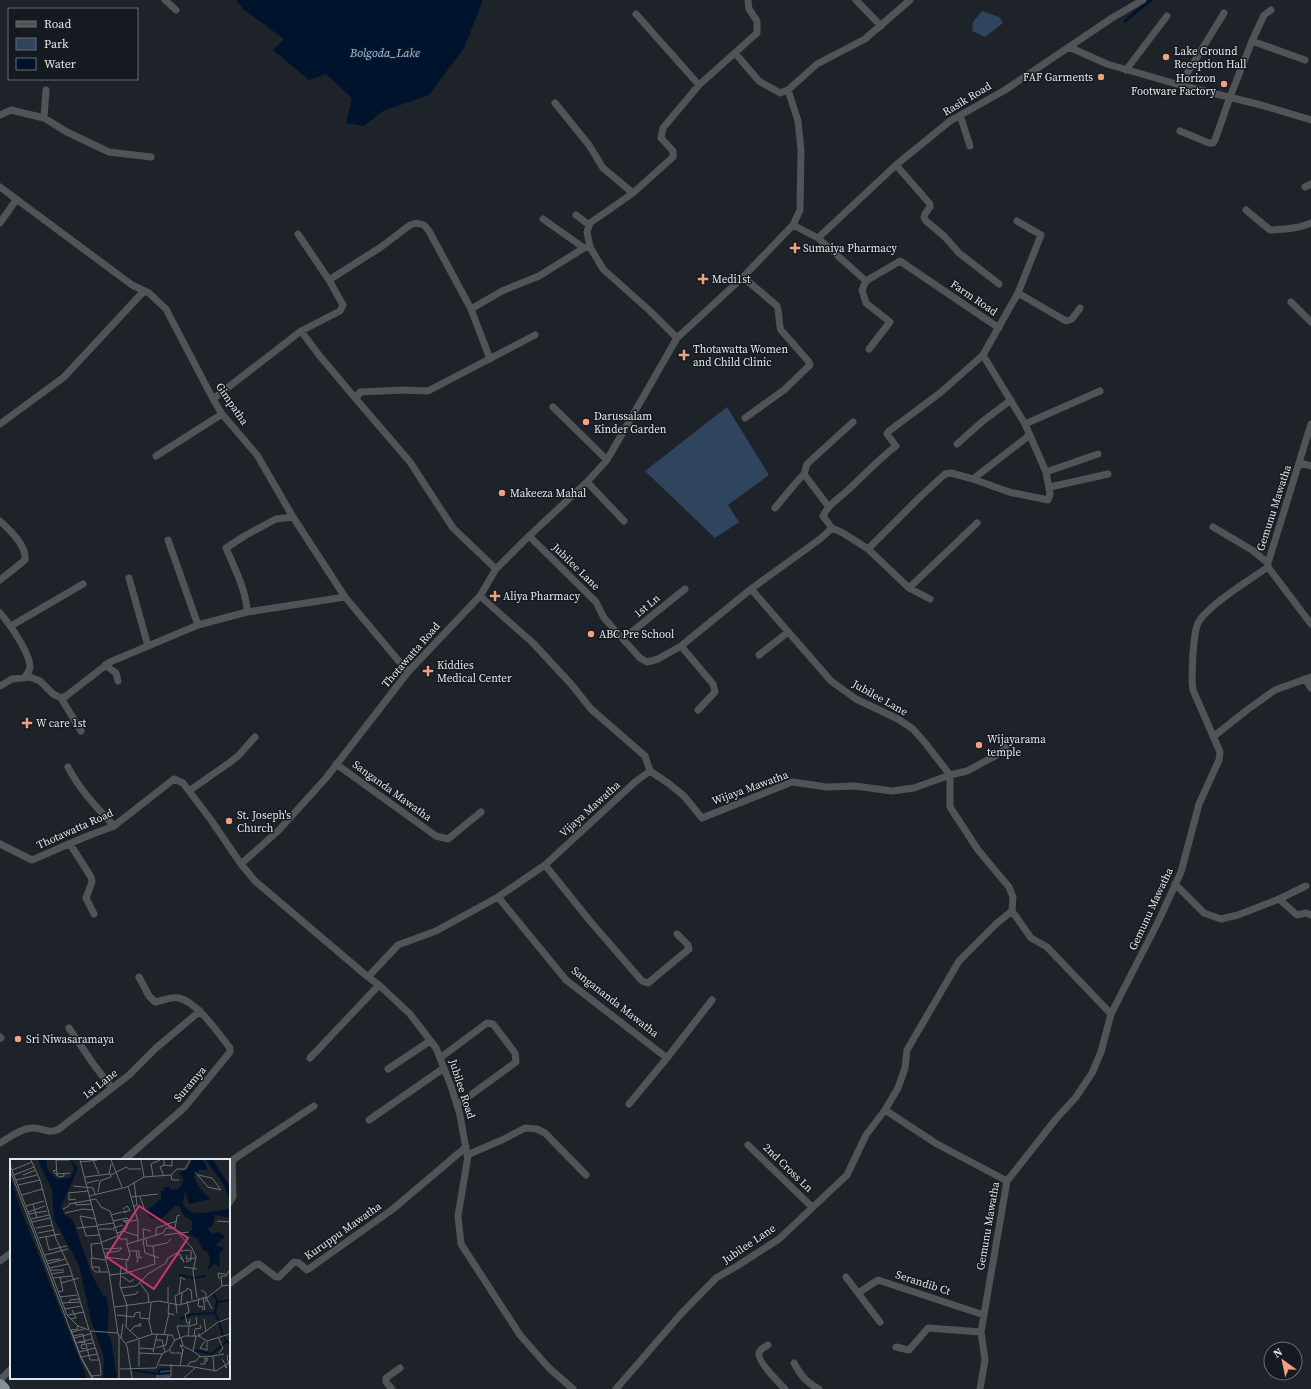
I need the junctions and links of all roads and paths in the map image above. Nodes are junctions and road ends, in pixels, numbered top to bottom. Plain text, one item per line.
1 (165, 0) edge
2 (748, 0) edge
3 (856, 0) edge
4 (1143, 0) edge
5 (906, 1) edge
6 (176, 10) dead end
7 (1271, 10) dead end
8 (1224, 13) dead end
9 (636, 14) dead end
10 (1167, 16) dead end
11 (881, 26) junction
12 (1252, 41) junction
13 (1069, 47) junction
14 (735, 53) junction
15 (1305, 60) dead end
16 (1126, 70) junction
17 (699, 85) junction
18 (1180, 85) junction
19 (46, 90) dead end
20 (788, 90) junction
21 (1230, 97) junction
22 (555, 102) dead end
23 (0, 115) edge
24 (960, 115) junction
25 (44, 118) junction
26 (1311, 120) edge
27 (1180, 131) dead end
28 (970, 146) dead end
29 (151, 157) dead end
30 (896, 165) junction
31 (0, 187) edge
32 (633, 194) junction
33 (16, 200) junction
34 (1246, 210) dead end
35 (576, 215) dead end
36 (543, 219) dead end
37 (1017, 221) dead end
38 (1311, 223) edge
39 (0, 224) edge
40 (793, 224) junction
41 (589, 225) junction
42 (298, 234) dead end
43 (818, 238) junction
44 (587, 248) junction
45 (743, 277) junction
46 (329, 280) junction
47 (866, 281) junction
48 (999, 284) dead end
49 (144, 291) junction
50 (1018, 293) junction
51 (1291, 302) dead end
52 (1080, 308) dead end
53 (471, 309) junction
54 (1311, 322) edge
55 (999, 328) junction
56 (301, 331) junction
57 (534, 335) dead end
58 (677, 338) junction
59 (869, 349) dead end
60 (983, 355) junction
61 (490, 359) junction
62 (1100, 391) dead end
63 (213, 399) junction
64 (356, 399) junction
65 (1011, 400) junction
66 (553, 407) dead end
67 (222, 414) junction
68 (745, 418) dead end
69 (853, 422) dead end
70 (0, 424) edge
71 (1025, 424) junction
72 (1311, 424) edge
73 (1029, 434) junction
74 (957, 444) dead end
75 (1098, 454) dead end
76 (156, 456) dead end
77 (607, 460) junction
78 (1300, 463) junction
79 (1311, 466) edge
80 (1046, 472) junction
81 (804, 474) junction
82 (1108, 474) dead end
83 (972, 479) junction
84 (587, 482) junction
85 (1050, 486) junction
86 (828, 506) junction
87 (775, 508) dead end
88 (293, 517) junction
89 (0, 521) edge
90 (624, 521) dead end
91 (977, 523) dead end
92 (1213, 527) dead end
93 (832, 528) junction
94 (529, 536) junction
95 (168, 540) dead end
96 (868, 549) junction
97 (1268, 565) junction
98 (496, 569) junction
99 (129, 578) dead end
100 (0, 580) edge
101 (83, 584) dead end
102 (909, 588) junction
103 (686, 589) dead end
104 (751, 589) junction
105 (480, 596) junction
106 (345, 598) junction
107 (930, 599) dead end
108 (247, 612) junction
109 (0, 613) edge
110 (1311, 624) edge
111 (198, 625) junction
112 (11, 626) junction
113 (788, 632) junction
114 (623, 639) junction
115 (148, 646) junction
116 (681, 646) junction
117 (759, 654) dead end
118 (105, 665) junction
119 (408, 672) junction
120 (24, 678) junction
121 (1308, 678) edge
122 (118, 681) dead end
123 (0, 686) edge
124 (1311, 688) edge
125 (61, 698) junction
126 (698, 710) dead end
127 (81, 731) dead end
128 (255, 737) dead end
129 (1213, 737) junction
130 (1011, 741) dead end
131 (336, 764) junction
132 (68, 766) dead end
133 (650, 771) junction
134 (950, 775) junction
135 (189, 790) junction
136 (481, 812) dead end
137 (114, 826) junction
138 (0, 844) edge
139 (70, 844) junction
140 (242, 864) junction
141 (545, 865) junction
142 (1175, 884) junction
143 (1306, 886) dead end
144 (498, 897) junction
145 (1279, 899) junction
146 (1012, 910) junction
147 (94, 914) dead end
148 (1311, 915) edge
149 (677, 934) dead end
150 (139, 977) dead end
151 (368, 977) junction
152 (379, 984) junction
153 (712, 1000) dead end
154 (200, 1011) junction
155 (1111, 1014) junction
156 (69, 1028) dead end
157 (430, 1041) junction
158 (310, 1058) dead end
159 (440, 1058) junction
160 (667, 1058) junction
161 (444, 1068) junction
162 (388, 1070) dead end
163 (112, 1088) junction
164 (629, 1104) dead end
165 (457, 1105) junction
166 (314, 1106) dead end
167 (885, 1110) junction
168 (369, 1120) dead end
169 (0, 1143) edge
170 (748, 1145) dead end
171 (466, 1147) junction
172 (466, 1155) junction
173 (125, 1159) edge
174 (586, 1175) dead end
175 (1007, 1181) junction
176 (230, 1202) edge
177 (812, 1207) junction
178 (10, 1253) edge
179 (0, 1261) edge
180 (846, 1277) dead end
181 (230, 1283) edge
182 (858, 1293) junction
183 (984, 1315) junction
184 (880, 1322) dead end
185 (981, 1332) junction
186 (768, 1345) dead end
187 (896, 1347) dead end
188 (794, 1363) dead end
189 (400, 1368) dead end
190 (10, 1370) edge
191 (0, 1380) edge
192 (0, 1385) edge
193 (569, 1388) edge
194 (4, 1389) edge
195 (392, 1389) edge
196 (616, 1389) edge
197 (784, 1389) edge
198 (819, 1389) edge
199 (980, 1389) edge

1 - 6 street
2 - 14 street
3 - 11 street
4 - 13 street, Rasik Road
5 - 11 street
7 - 12 street
8 - 18 street
9 - 17 street
10 - 16 street
11 - 20 street
12 - 15 street
12 - 21 street
13 - 16 street
13 - 24 street, Rasik Road
14 - 17 street
14 - 20 street
16 - 18 street
17 - 32 street
18 - 21 street
19 - 25 street
20 - 40 street
21 - 26 street
21 - 27 street
22 - 32 street
23 - 25 street
24 - 28 street
24 - 30 street, Rasik Road
25 - 29 street
30 - 43 street, Rasik Road
30 - 48 street
31 - 33 street, Gimpatha
32 - 41 street
33 - 39 street
33 - 49 street, Gimpatha
34 - 38 street
35 - 41 street
36 - 44 street
37 - 50 street
40 - 43 street
40 - 45 street, Thotawatta Road
41 - 44 street
42 - 46 street
43 - 47 street
44 - 53 street
44 - 58 street
45 - 58 street, Thotawatta Road
45 - 68 street
46 - 53 street
46 - 56 street
47 - 55 street, Farm Road
47 - 59 street
49 - 63 street, Gimpatha
49 - 70 street
50 - 52 street
50 - 55 street
51 - 54 street
53 - 61 street
55 - 60 street, Farm Road
56 - 63 street
56 - 64 street
57 - 61 street
58 - 77 street, Thotawatta Road
60 - 65 street
60 - 86 street, Farm Road
61 - 64 street
62 - 71 street
63 - 67 street, Gimpatha
64 - 98 street
65 - 71 street
65 - 74 street
66 - 77 street
67 - 76 street
67 - 88 street, Gimpatha
69 - 81 street
71 - 73 street
72 - 78 street, Gemunu Mawatha
73 - 80 street
73 - 83 street
75 - 80 street
77 - 84 street, Thotawatta Road
78 - 79 street
78 - 97 street, Gemunu Mawatha
80 - 85 street
81 - 86 street
81 - 87 street
82 - 85 street
83 - 85 street
83 - 96 street
84 - 90 street
84 - 94 street, Thotawatta Road
86 - 93 street
88 - 106 street, Gimpatha
88 - 108 street
89 - 100 street
91 - 102 street
92 - 97 street
93 - 96 street
93 - 104 street
94 - 98 street, Thotawatta Road
94 - 114 street, Jubilee Lane
95 - 111 street
96 - 102 street
97 - 110 street
97 - 129 street, Gemunu Mawatha
98 - 105 street, Thotawatta Road
99 - 115 street
101 - 112 street
102 - 107 street
103 - 114 street, 1st Ln
104 - 113 street, Jubilee Lane
104 - 116 street, Jubilee Lane
105 - 119 street, Thotawatta Road
105 - 133 street
106 - 108 street
106 - 119 street, Gimpatha
108 - 111 street
109 - 112 street
111 - 115 street
112 - 120 street
113 - 117 street
113 - 134 street, Jubilee Lane
114 - 116 street, Jubilee Lane
115 - 118 street
116 - 126 street
118 - 122 street
118 - 125 street
119 - 131 street, Thotawatta Road
120 - 123 street
120 - 125 street
121 - 124 street
121 - 129 street
125 - 127 street
128 - 135 street
129 - 142 street, Gemunu Mawatha
130 - 134 street
131 - 136 street, Sanganda Mawatha
131 - 140 street, Thotawatta Road
132 - 137 street
133 - 134 street, Wijaya Mawatha
133 - 141 street, Vijaya Mawatha
134 - 146 street
135 - 137 street, Thotawatta Road
135 - 140 street, Thotawatta Road
137 - 139 street, Thotawatta Road
138 - 139 street, Thotawatta Road
139 - 147 street
140 - 151 street, Jubilee Road
141 - 144 street
141 - 149 street
142 - 145 street
142 - 155 street, Gemunu Mawatha
143 - 145 street
144 - 151 street
144 - 160 street, Sangananda Mawatha
145 - 148 street
146 - 155 street
146 - 167 street, Jubilee Lane
150 - 154 street
151 - 152 street, Jubilee Road
152 - 157 street, Jubilee Road
152 - 158 street
153 - 160 street
154 - 163 street, 1st Lane
154 - 173 street, Suramya
155 - 175 street, Gemunu Mawatha
156 - 163 street
157 - 159 street, Jubilee Road
157 - 162 street
159 - 161 street, Jubilee Road
159 - 165 street
160 - 164 street
161 - 165 street, Jubilee Road
161 - 168 street
163 - 169 street, 1st Lane
165 - 171 street, Jubilee Road
166 - 176 street
167 - 175 street
167 - 177 street, Jubilee Lane
170 - 177 street, 2nd Cross Ln
171 - 172 street, Jubilee Road
171 - 181 street, Kuruppu Mawatha
172 - 174 street
172 - 193 street, Jubilee Road
175 - 183 street, Gemunu Mawatha
177 - 196 street, Jubilee Lane
178 - 179 street
180 - 182 street
182 - 183 street, Serandib Ct
182 - 184 street
183 - 185 street, Gemunu Mawatha
185 - 187 street
185 - 199 street, Gemunu Mawatha
186 - 197 street
188 - 198 street
189 - 195 street
190 - 191 street
192 - 194 highway

